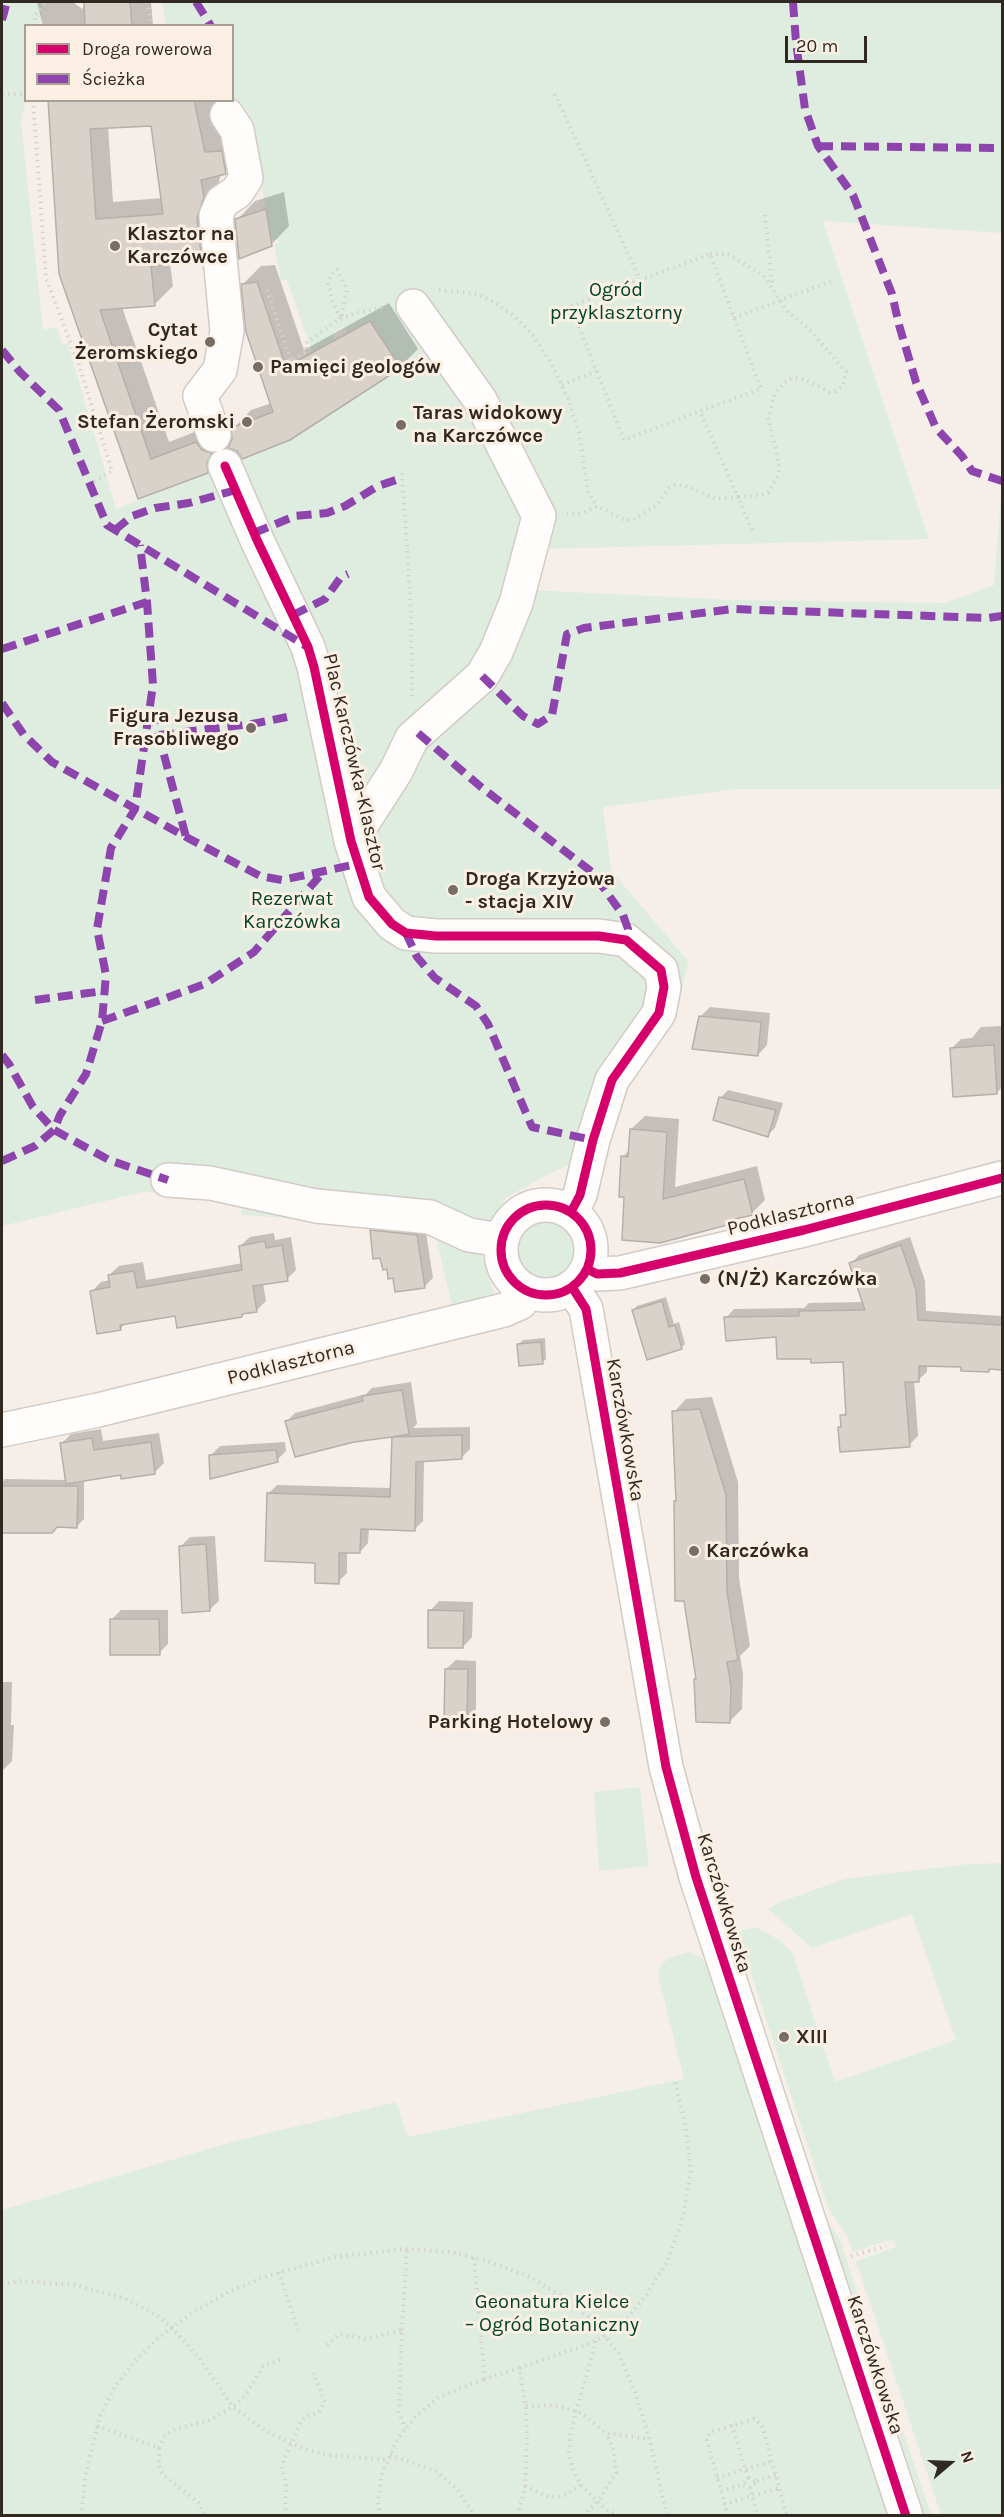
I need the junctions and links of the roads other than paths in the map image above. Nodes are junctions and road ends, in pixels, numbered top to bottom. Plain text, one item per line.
1 (227, 115) dead end
2 (413, 306) dead end
3 (214, 435) dead end
4 (225, 466) dead end
5 (351, 841) junction
6 (1002, 1178) edge
7 (168, 1180) dead end
8 (571, 1212) junction
9 (502, 1240) junction
10 (580, 1278) junction
11 (528, 1291) junction
12 (2, 1430) edge
13 (906, 2516) edge

1 - 3 street
2 - 5 street
4 - 5 street, Plac Karczówka-Klasztor
5 - 8 street, Plac Karczówka-Klasztor
6 - 10 street, Podklasztorna
7 - 9 street
8 - 9 street
8 - 10 street
9 - 11 street
10 - 11 street, Podklasztorna
10 - 13 street, Karczówkowska
11 - 12 street, Podklasztorna

